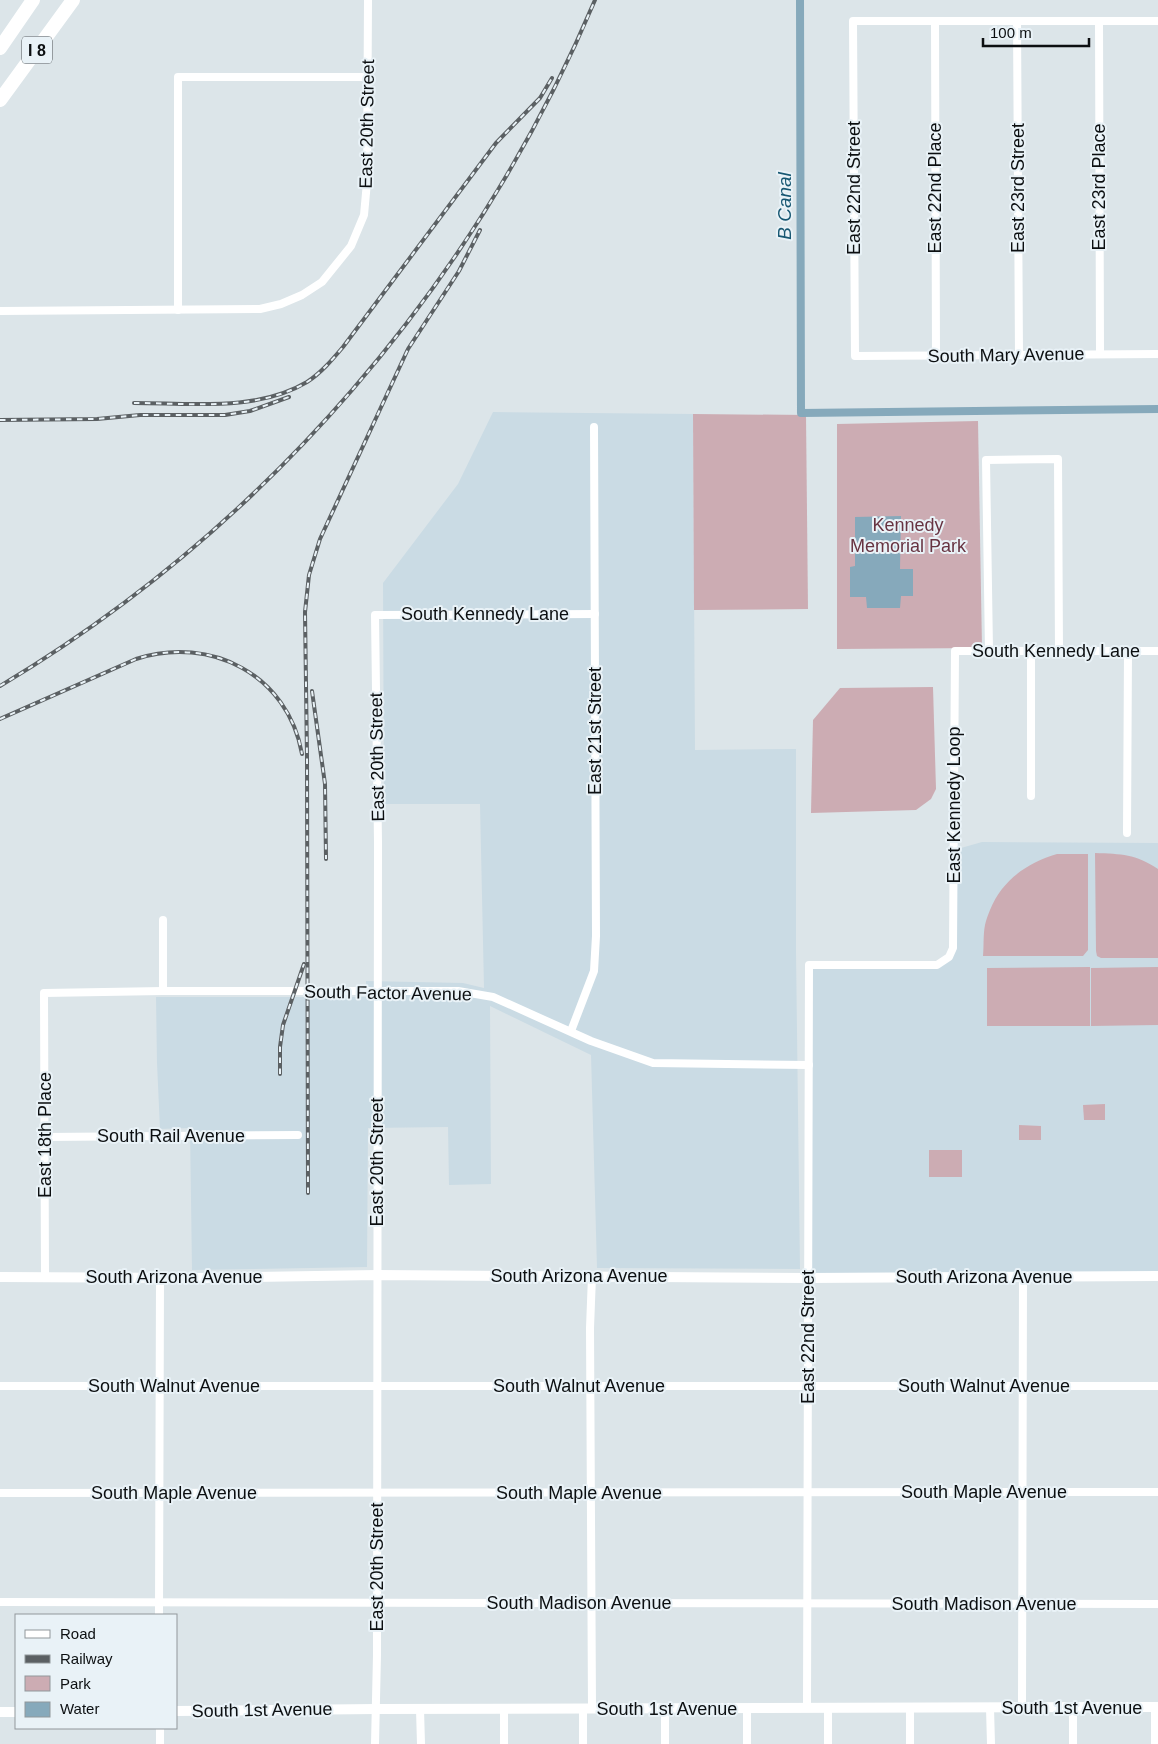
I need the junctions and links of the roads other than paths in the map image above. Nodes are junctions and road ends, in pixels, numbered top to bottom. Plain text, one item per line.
1 (33, 0) edge
2 (72, 0) edge
3 (368, 0) edge
4 (935, 21) junction
5 (1017, 21) junction
6 (1099, 21) junction
7 (1158, 21) edge
8 (0, 48) edge
9 (369, 77) junction
10 (0, 100) edge
11 (178, 310) junction
12 (0, 311) edge
13 (1100, 354) junction
14 (1158, 354) edge
15 (1020, 355) junction
16 (855, 356) joint
17 (936, 356) junction
18 (594, 427) dead end
19 (595, 614) junction
20 (375, 615) joint
21 (989, 650) junction
22 (955, 651) joint
23 (1031, 651) junction
24 (1059, 651) junction
25 (1128, 651) junction
26 (1158, 651) edge
27 (1031, 796) dead end
28 (1127, 833) dead end
29 (163, 920) dead end
30 (809, 965) joint
31 (163, 991) junction
32 (376, 992) junction
33 (44, 993) joint
34 (571, 1031) junction
35 (809, 1065) junction
36 (298, 1135) dead end
37 (45, 1137) junction
38 (45, 1276) junction
39 (377, 1276) junction
40 (592, 1276) junction
41 (1158, 1276) edge
42 (0, 1277) edge
43 (1023, 1277) junction
44 (160, 1278) junction
45 (808, 1278) junction
46 (0, 1386) edge
47 (160, 1386) junction
48 (377, 1386) junction
49 (590, 1386) junction
50 (808, 1386) junction
51 (1023, 1386) junction
52 (1158, 1386) edge
53 (807, 1492) junction
54 (1023, 1492) junction
55 (1158, 1492) edge
56 (0, 1493) edge
57 (159, 1493) junction
58 (377, 1493) junction
59 (590, 1493) junction
60 (0, 1602) edge
61 (159, 1602) junction
62 (377, 1602) junction
63 (590, 1603) junction
64 (807, 1603) junction
65 (1022, 1604) junction
66 (1158, 1604) edge
67 (159, 1614) edge
68 (1156, 1707) edge
69 (807, 1708) junction
70 (828, 1708) junction
71 (910, 1708) junction
72 (990, 1708) junction
73 (1022, 1708) junction
74 (1073, 1708) junction
75 (376, 1709) junction
76 (420, 1709) junction
77 (504, 1709) junction
78 (588, 1709) junction
79 (665, 1709) junction
80 (746, 1709) junction
81 (178, 1711) edge
82 (0, 1712) edge
83 (15, 1712) edge
84 (160, 1729) edge
85 (160, 1744) edge
86 (375, 1744) edge
87 (421, 1744) edge
88 (504, 1744) edge
89 (583, 1744) edge
90 (665, 1744) edge
91 (747, 1744) edge
92 (828, 1744) edge
93 (910, 1744) edge
94 (990, 1744) edge
95 (1073, 1744) edge
96 (1155, 1744) edge

1 - 8 highway, I 8
2 - 10 highway, I 8
3 - 9 street, East 20th Street
4 - 5 street
4 - 16 street, East 22nd Street
4 - 17 street, East 22nd Place
5 - 6 street
5 - 15 street, East 23rd Street
6 - 7 street
6 - 13 street, East 23rd Place
9 - 11 street, East 20th Street
9 - 11 street
11 - 12 street, East 20th Street
13 - 14 street, South Mary Avenue
13 - 15 street, South Mary Avenue
15 - 17 street, South Mary Avenue
16 - 17 street, South Mary Avenue
18 - 19 street, East 21st Street
19 - 20 street, South Kennedy Lane
19 - 34 street, East 21st Street
20 - 32 street, East 20th Street
21 - 22 street, South Kennedy Lane
21 - 23 street, South Kennedy Lane
21 - 24 street
22 - 30 street, East Kennedy Loop
23 - 24 street, South Kennedy Lane
23 - 27 street
24 - 25 street, South Kennedy Lane
25 - 26 street, South Kennedy Lane
25 - 28 street
29 - 31 street
30 - 35 street, East 22nd Street
31 - 32 street, South Factor Avenue
31 - 33 street, South Factor Avenue
32 - 34 street, South Factor Avenue
32 - 39 street, East 20th Street
33 - 37 street, East 18th Place
34 - 35 street, South Factor Avenue
35 - 45 street, East 22nd Street
36 - 37 street, South Rail Avenue
37 - 38 street, East 18th Place
38 - 42 street, South Arizona Avenue
38 - 44 street, South Arizona Avenue
39 - 40 street, South Arizona Avenue
39 - 44 street, South Arizona Avenue
39 - 48 street, East 20th Street
40 - 45 street, South Arizona Avenue
40 - 49 street
41 - 43 street, South Arizona Avenue
43 - 45 street, South Arizona Avenue
43 - 51 street
44 - 47 street
45 - 50 street, East 22nd Street
46 - 47 street, South Walnut Avenue
47 - 48 street, South Walnut Avenue
47 - 57 street
48 - 49 street, South Walnut Avenue
48 - 58 street, East 20th Street
49 - 50 street, South Walnut Avenue
49 - 59 street
50 - 51 street, South Walnut Avenue
50 - 53 street, East 22nd Street
51 - 52 street, South Walnut Avenue
51 - 54 street
53 - 54 street, South Maple Avenue
53 - 59 street, South Maple Avenue
53 - 64 street, East 22nd Street
54 - 55 street, South Maple Avenue
54 - 65 street
56 - 57 street, South Maple Avenue
57 - 58 street, South Maple Avenue
57 - 61 street
58 - 59 street, South Maple Avenue
58 - 62 street, East 20th Street
59 - 63 street
60 - 61 street, South Madison Avenue
61 - 62 street, South Madison Avenue
61 - 67 street
62 - 63 street, South Madison Avenue
62 - 75 street, East 20th Street
63 - 64 street, South Madison Avenue
63 - 78 street
64 - 65 street, South Madison Avenue
64 - 69 street, East 22nd Street
65 - 66 street, South Madison Avenue
65 - 73 street
68 - 74 street, South 1st Avenue
68 - 96 street
69 - 70 street, South 1st Avenue
69 - 80 street, South 1st Avenue
70 - 71 street, South 1st Avenue
70 - 92 street
71 - 72 street, South 1st Avenue
71 - 93 street
72 - 73 street, South 1st Avenue
72 - 94 street
73 - 74 street, South 1st Avenue
74 - 95 street
75 - 76 street, South 1st Avenue
75 - 81 street, South 1st Avenue
75 - 86 street, East 20th Street
76 - 77 street, South 1st Avenue
76 - 87 street
77 - 78 street, South 1st Avenue
77 - 88 street
78 - 79 street, South 1st Avenue
78 - 89 street
79 - 80 street, South 1st Avenue
79 - 90 street
80 - 91 street
82 - 83 street
84 - 85 street

